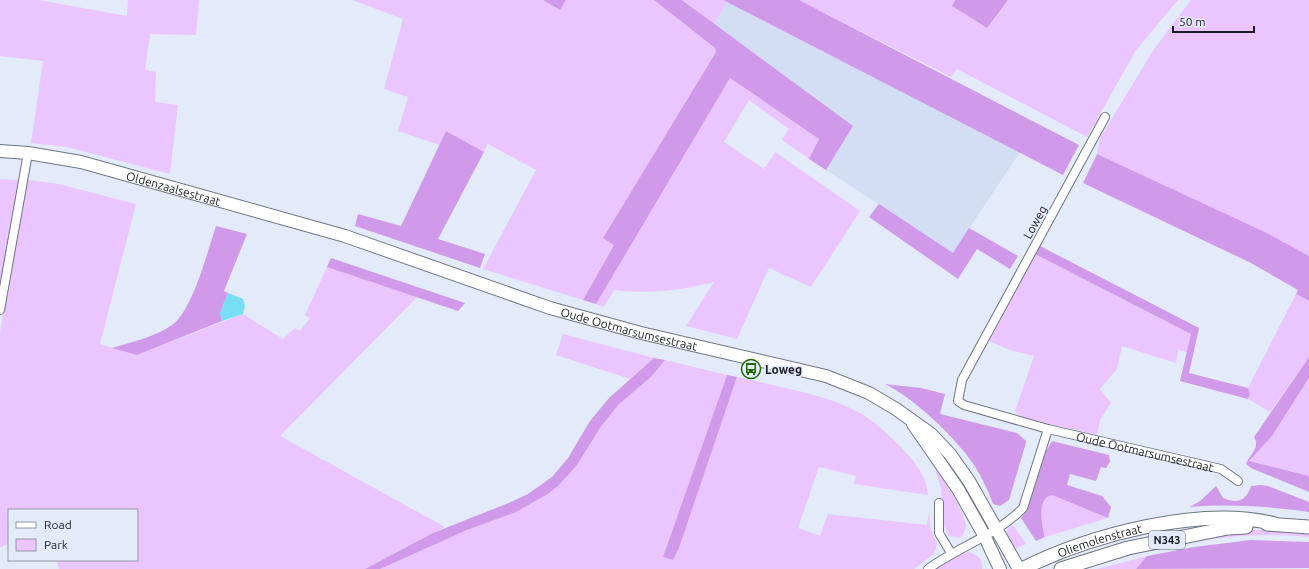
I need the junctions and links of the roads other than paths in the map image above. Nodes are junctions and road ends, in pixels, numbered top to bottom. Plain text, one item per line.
1 (1105, 116) dead end
2 (0, 151) edge
3 (28, 153) junction
4 (345, 236) joint
5 (0, 310) edge
6 (910, 420) junction
7 (1048, 429) junction
8 (1238, 481) dead end
9 (939, 503) dead end
10 (1276, 524) junction
11 (1309, 527) edge
12 (996, 529) junction
13 (984, 535) junction
14 (951, 553) junction
15 (928, 569) edge
16 (1000, 569) edge
17 (1019, 569) edge
18 (1022, 569) edge
19 (1061, 569) edge

1 - 7 street, Loweg
2 - 3 main road, Oldenzaalsestraat
3 - 4 main road, Oldenzaalsestraat
3 - 5 street
4 - 6 main road, Oude Ootmarsumsestraat
6 - 12 main road, Oude Ootmarsumsestraat
6 - 13 main road, Oude Ootmarsumsestraat
7 - 8 street, Oude Ootmarsumsestraat
7 - 12 street
9 - 14 street
10 - 11 main road, Oliemolenstraat / N343
10 - 18 main road, Oliemolenstraat / N343
10 - 19 main road, Oliemolenstraat / N343
12 - 13 street
12 - 17 main road, Oude Ootmarsumsestraat
13 - 14 street
13 - 16 main road, Oude Ootmarsumsestraat
14 - 15 street

